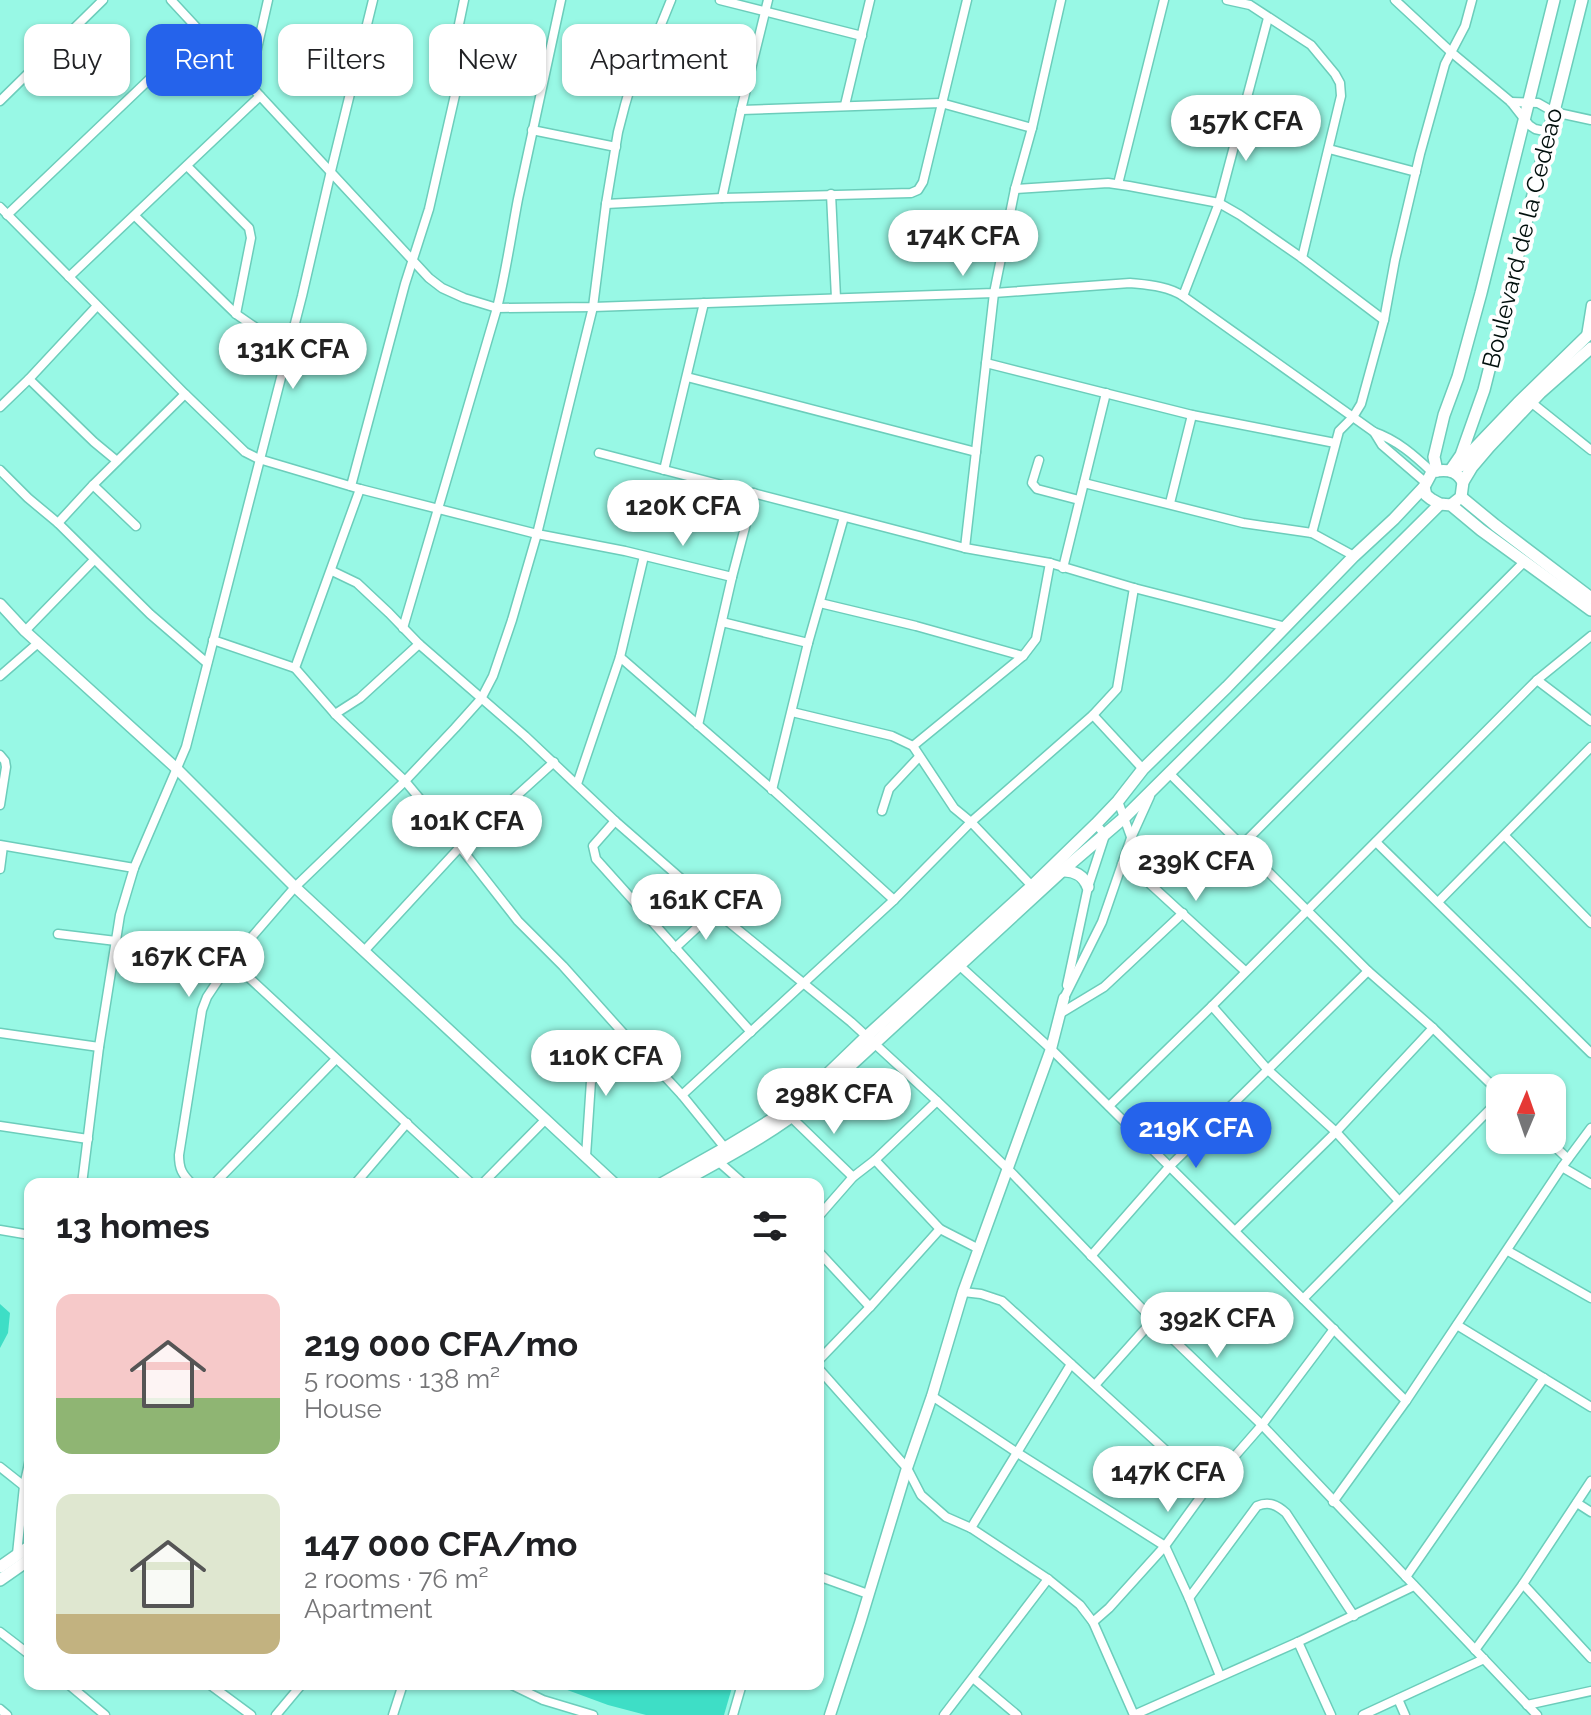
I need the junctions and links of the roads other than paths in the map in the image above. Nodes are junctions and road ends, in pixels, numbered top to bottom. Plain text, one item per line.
1 (103, 0) edge
2 (171, 0) edge
3 (268, 0) edge
4 (373, 0) edge
5 (464, 0) edge
6 (561, 0) edge
7 (671, 0) edge
8 (720, 0) edge
9 (768, 0) edge
10 (870, 0) edge
11 (967, 0) edge
12 (1061, 0) edge
13 (1164, 0) edge
14 (1227, 0) edge
15 (1395, 0) edge
16 (1472, 0) edge
17 (1554, 0) edge
18 (1582, 0) edge
19 (1253, 2) edge
20 (766, 12) junction
21 (1268, 18) junction
22 (193, 24) edge
23 (262, 27) edge
24 (862, 36) junction
25 (1451, 52) junction
26 (146, 82) edge
27 (260, 96) joint
28 (0, 101) edge
29 (1511, 102) junction
30 (1529, 102) junction
31 (941, 103) junction
32 (845, 105) junction
33 (741, 110) junction
34 (1554, 112) junction
35 (1524, 120) junction
36 (1591, 120) edge
37 (1032, 128) junction
38 (532, 130) junction
39 (1549, 132) junction
40 (616, 147) junction
41 (1329, 149) junction
42 (187, 166) junction
43 (331, 171) junction
44 (1416, 172) junction
45 (1118, 184) junction
46 (1015, 189) junction
47 (831, 194) junction
48 (722, 198) junction
49 (1219, 203) junction
50 (606, 204) junction
51 (0, 207) edge
52 (7, 215) junction
53 (135, 216) junction
54 (1302, 258) junction
55 (413, 263) junction
56 (69, 277) junction
57 (994, 293) junction
58 (1183, 296) junction
59 (836, 298) junction
60 (704, 303) junction
61 (1591, 305) edge
62 (96, 307) junction
63 (593, 307) junction
64 (497, 308) junction
65 (236, 314) junction
66 (1384, 320) junction
67 (1589, 334) edge
68 (1591, 348) edge
69 (288, 350) junction
70 (986, 363) junction
71 (687, 377) junction
72 (29, 379) junction
73 (1106, 393) junction
74 (185, 394) junction
75 (1532, 403) junction
76 (0, 407) edge
77 (1192, 415) junction
78 (1475, 415) junction
79 (1353, 417) junction
80 (1497, 425) junction
81 (1335, 443) junction
82 (1591, 450) edge
83 (976, 452) junction
84 (599, 453) dead end
85 (259, 459) junction
86 (1039, 460) dead end
87 (117, 461) junction
88 (0, 470) edge
89 (664, 470) junction
90 (1456, 475) junction
91 (1429, 478) junction
92 (1084, 483) junction
93 (93, 485) junction
94 (355, 488) junction
95 (754, 493) junction
96 (1461, 497) junction
97 (1079, 500) junction
98 (1170, 503) junction
99 (1445, 504) junction
100 (440, 508) junction
101 (844, 517) junction
102 (58, 523) junction
103 (136, 526) dead end
104 (1312, 533) junction
105 (537, 534) junction
106 (965, 548) junction
107 (644, 556) junction
108 (1354, 556) junction
109 (94, 560) junction
110 (1524, 562) junction
111 (1050, 563) junction
112 (1063, 568) junction
113 (332, 571) junction
114 (732, 577) junction
115 (1134, 588) junction
116 (1591, 598) edge
117 (820, 603) junction
118 (0, 604) edge
119 (1591, 610) edge
120 (722, 622) junction
121 (1286, 627) junction
122 (403, 628) junction
123 (25, 631) junction
124 (1591, 636) edge
125 (213, 640) junction
126 (38, 643) junction
127 (808, 643) junction
128 (419, 644) junction
129 (1023, 656) junction
130 (620, 657) junction
131 (207, 663) junction
132 (295, 668) junction
133 (0, 676) edge
134 (1537, 680) junction
135 (481, 699) junction
136 (792, 712) junction
137 (335, 714) junction
138 (1093, 715) junction
139 (1591, 721) edge
140 (698, 725) junction
141 (913, 746) junction
142 (1591, 747) edge
143 (0, 755) edge
144 (919, 757) junction
145 (554, 762) junction
146 (177, 769) junction
147 (1143, 769) junction
148 (1169, 773) junction
149 (405, 781) junction
150 (577, 784) junction
151 (772, 790) junction
152 (1153, 790) junction
153 (1118, 801) junction
154 (0, 805) edge
155 (882, 811) dead end
156 (1125, 817) junction
157 (615, 821) junction
158 (971, 822) junction
159 (1096, 824) junction
160 (1105, 835) junction
161 (1505, 836) junction
162 (1131, 838) junction
163 (1376, 842) junction
164 (1, 845) edge
165 (1242, 845) junction
166 (460, 847) junction
167 (1122, 864) junction
168 (134, 868) junction
169 (0, 869) edge
170 (1062, 871) junction
171 (1032, 886) junction
172 (295, 887) junction
173 (1088, 887) junction
174 (894, 900) junction
175 (1438, 902) junction
176 (1307, 910) junction
177 (715, 911) junction
178 (1183, 913) junction
179 (1591, 922) edge
180 (58, 934) dead end
181 (116, 941) junction
182 (675, 948) junction
183 (365, 950) junction
184 (231, 961) junction
185 (960, 966) junction
186 (1245, 971) junction
187 (1368, 971) junction
188 (802, 983) junction
189 (1064, 998) junction
190 (1212, 1006) junction
191 (1061, 1013) junction
192 (1433, 1028) junction
193 (751, 1032) junction
194 (0, 1033) edge
195 (870, 1040) junction
196 (632, 1043) junction
197 (99, 1047) junction
198 (1051, 1049) junction
199 (1591, 1053) edge
200 (336, 1059) junction
201 (1268, 1070) junction
202 (1486, 1082) edge
203 (682, 1095) junction
204 (937, 1101) junction
205 (1109, 1106) junction
206 (1486, 1111) edge
207 (792, 1118) junction
208 (546, 1119) junction
209 (407, 1123) junction
210 (0, 1126) edge
211 (1591, 1128) edge
212 (1336, 1132) junction
213 (88, 1139) junction
214 (725, 1148) junction
215 (1558, 1154) edge
216 (586, 1156) junction
217 (875, 1160) junction
218 (719, 1162) junction
219 (1565, 1163) junction
220 (1170, 1166) junction
221 (1009, 1170) junction
222 (853, 1177) junction
223 (83, 1178) edge
224 (185, 1178) edge
225 (220, 1178) edge
226 (360, 1178) edge
227 (466, 1178) edge
228 (488, 1178) edge
229 (609, 1178) edge
230 (672, 1178) edge
231 (689, 1178) edge
232 (737, 1178) edge
233 (1591, 1184) edge
234 (1399, 1201) junction
235 (824, 1210) edge
236 (940, 1229) junction
237 (0, 1230) edge
238 (1235, 1231) junction
239 (24, 1234) edge
240 (979, 1249) junction
241 (1508, 1251) junction
242 (1091, 1256) junction
243 (824, 1257) edge
244 (963, 1292) junction
245 (1591, 1298) edge
246 (1303, 1299) junction
247 (870, 1307) junction
248 (1153, 1320) junction
249 (1457, 1325) junction
250 (1334, 1329) junction
251 (824, 1355) edge
252 (1071, 1364) junction
253 (824, 1375) edge
254 (1544, 1378) junction
255 (1095, 1385) junction
256 (932, 1396) junction
257 (1406, 1401) junction
258 (1591, 1407) edge
259 (1262, 1425) junction
260 (1016, 1452) junction
261 (0, 1467) edge
262 (907, 1468) junction
263 (1591, 1481) edge
264 (24, 1486) joint
265 (1207, 1488) junction
266 (1333, 1502) junction
267 (1577, 1503) junction
268 (1591, 1512) edge
269 (971, 1528) junction
270 (1165, 1546) junction
271 (24, 1550) edge
272 (17, 1554) junction
273 (24, 1563) edge
274 (0, 1567) edge
275 (1406, 1577) junction
276 (824, 1578) edge
277 (1048, 1579) junction
278 (0, 1580) edge
279 (1523, 1584) junction
280 (1414, 1586) junction
281 (868, 1594) junction
282 (1189, 1598) junction
283 (1354, 1616) junction
284 (1093, 1622) junction
285 (0, 1632) edge
286 (1298, 1642) junction
287 (24, 1650) edge
288 (1475, 1650) junction
289 (1591, 1658) edge
290 (1484, 1659) junction
291 (1220, 1676) junction
292 (973, 1678) junction
293 (75, 1690) edge
294 (217, 1690) edge
295 (297, 1690) edge
296 (401, 1690) edge
297 (522, 1690) edge
298 (740, 1690) edge
299 (1591, 1691) edge
300 (1398, 1699) junction
301 (1527, 1705) junction
302 (0, 1709) edge
303 (7, 1715) edge
304 (105, 1715) edge
305 (251, 1715) edge
306 (276, 1715) edge
307 (393, 1715) edge
308 (593, 1715) edge
309 (733, 1715) edge
310 (830, 1715) edge
311 (944, 1715) edge
312 (1017, 1715) edge
313 (1134, 1715) edge
314 (1331, 1715) edge
315 (1363, 1715) edge
316 (1405, 1715) edge
317 (1537, 1715) edge

1 - 28 street
2 - 22 street
3 - 23 street
4 - 43 street
5 - 55 street
6 - 38 street
7 - 40 street
8 - 20 street
9 - 20 street
10 - 24 street
11 - 31 street
12 - 37 street
13 - 45 street
14 - 19 street
15 - 25 street
16 - 25 street
17 - 30 main road, Boulevard de la Cedeao
18 - 34 main road, Boulevard de la Cedeao
19 - 21 street
20 - 24 street
20 - 33 street
21 - 41 street
21 - 49 street
24 - 32 street
25 - 29 street
25 - 44 street
26 - 52 street
27 - 42 street
27 - 43 street
29 - 30 street
29 - 35 street
30 - 34 street
30 - 35 main road, Boulevard de la Cedeao
31 - 32 street
31 - 37 street
31 - 47 street
32 - 33 street
33 - 48 street
34 - 36 street
34 - 39 main road, Boulevard de la Cedeao
35 - 39 street
35 - 91 main road, Boulevard de la Cedeao
37 - 46 street
38 - 40 street
38 - 64 street
39 - 78 main road, Boulevard de la Cedeao
40 - 50 street
41 - 44 street
41 - 54 street
42 - 53 street
42 - 65 street
43 - 55 street
43 - 69 street
44 - 66 street
45 - 46 street
45 - 49 street
46 - 57 street
47 - 48 street
47 - 59 street
48 - 50 street
49 - 54 street
49 - 58 street
50 - 63 street
51 - 52 street
52 - 56 street
53 - 56 street
53 - 65 street
54 - 66 street
55 - 64 street
55 - 94 street
56 - 62 street
57 - 58 street
57 - 59 street
57 - 70 street
58 - 79 street
59 - 60 street
60 - 63 street
60 - 71 street
61 - 67 street
62 - 72 street
62 - 74 street
63 - 64 street
63 - 105 street
64 - 100 street
65 - 69 street
66 - 79 street
67 - 80 main road
68 - 75 main road
69 - 85 street
70 - 73 street
70 - 83 street
71 - 83 street
71 - 89 street
72 - 76 street
72 - 87 street
73 - 77 street
73 - 92 street
74 - 85 street
74 - 87 street
75 - 82 street
75 - 90 main road
77 - 81 street
77 - 98 street
78 - 80 main road
78 - 90 main road, Boulevard de la Cedeao
79 - 81 street
79 - 91 street
80 - 90 main road
81 - 104 street
83 - 106 street
84 - 89 street
85 - 94 street
85 - 125 street
86 - 97 street
87 - 93 street
88 - 102 street
89 - 95 street
90 - 91 main road
90 - 96 main road
91 - 99 main road
91 - 108 main road
92 - 97 street
92 - 98 street
93 - 102 street
93 - 103 street
94 - 100 street
94 - 113 street
95 - 101 street
95 - 114 street
96 - 99 main road
96 - 116 main road
97 - 112 street
98 - 104 street
99 - 110 main road
99 - 148 main road
100 - 105 street
100 - 122 street
101 - 106 street
101 - 117 street
102 - 109 street
104 - 108 street
105 - 107 street
105 - 135 street
106 - 111 street
107 - 114 street
107 - 130 street
108 - 121 main road
109 - 123 street
109 - 131 street
110 - 119 main road
110 - 165 street
111 - 112 street
111 - 129 street
112 - 115 street
113 - 122 street
113 - 132 street
114 - 120 street
115 - 121 street
115 - 138 street
117 - 127 street
117 - 129 street
118 - 123 street
120 - 127 street
120 - 140 street
121 - 147 main road
122 - 128 street
123 - 126 street
124 - 134 street
125 - 131 street
125 - 132 street
126 - 133 street
126 - 146 street
127 - 136 street
128 - 135 street
128 - 137 street
129 - 141 street
130 - 140 street
130 - 150 street
131 - 146 street
132 - 137 street
134 - 139 street
134 - 163 street
135 - 145 street
135 - 149 street
136 - 141 street
136 - 151 street
137 - 149 street
138 - 147 street
138 - 158 street
140 - 151 street
141 - 144 street
142 - 161 street
143 - 154 street
144 - 155 street
144 - 158 street
145 - 150 street
145 - 166 street
146 - 168 street
146 - 172 street
147 - 153 main road
148 - 152 main road
148 - 165 street
149 - 166 street
149 - 172 street
150 - 157 street
151 - 174 street
152 - 156 main road
152 - 162 street
153 - 156 street
153 - 159 main road
156 - 160 main road
156 - 162 street
157 - 177 street
157 - 182 street
158 - 171 street
158 - 174 street
159 - 160 street
159 - 171 main road
160 - 170 main road
160 - 173 street
161 - 175 street
161 - 179 street
162 - 167 street
163 - 175 street
163 - 176 street
164 - 168 street
164 - 169 street
165 - 176 street
166 - 183 street
166 - 196 street
167 - 178 street
167 - 189 street
168 - 181 street
170 - 173 main road
170 - 185 main road
171 - 195 main road
172 - 183 street
172 - 184 street
173 - 189 street
174 - 188 street
175 - 199 street
176 - 186 street
176 - 187 street
177 - 182 street
177 - 188 street
178 - 186 street
178 - 191 street
180 - 181 street
181 - 197 street
182 - 193 street
183 - 208 street
184 - 200 street
184 - 224 street
185 - 195 main road
185 - 198 street
186 - 190 street
187 - 192 street
187 - 201 street
188 - 193 street
188 - 195 street
189 - 191 street
190 - 201 street
190 - 205 street
191 - 198 street
192 - 202 street
192 - 212 street
193 - 203 street
194 - 197 street
195 - 204 street
195 - 207 main road
195 - 214 main road
196 - 203 street
196 - 216 street
197 - 213 street
198 - 205 street
198 - 221 street
200 - 209 street
200 - 225 street
201 - 212 street
201 - 220 street
203 - 214 street
204 - 217 street
204 - 221 street
205 - 220 street
206 - 234 street
207 - 218 main road
207 - 222 street
208 - 216 street
208 - 228 street
209 - 226 street
209 - 227 street
210 - 213 street
211 - 219 street
212 - 234 street
212 - 238 street
213 - 223 street
214 - 230 main road
215 - 219 street
216 - 229 street
217 - 222 street
217 - 236 street
218 - 231 main road
218 - 232 street
219 - 233 street
219 - 241 street
220 - 238 street
220 - 242 street
221 - 240 street
221 - 242 street
222 - 235 street
234 - 246 street
236 - 240 street
236 - 247 street
237 - 239 street
238 - 246 street
240 - 244 street
241 - 245 street
241 - 249 street
242 - 248 street
243 - 247 street
244 - 252 street
244 - 256 street
246 - 250 street
247 - 251 street
248 - 255 street
248 - 259 street
249 - 254 street
249 - 257 street
250 - 257 street
250 - 259 street
252 - 255 street
252 - 260 street
253 - 262 street
254 - 258 street
254 - 275 street
255 - 265 street
256 - 260 street
256 - 262 street
257 - 266 street
259 - 265 street
259 - 266 street
260 - 269 street
260 - 270 street
261 - 264 street
262 - 269 street
262 - 281 street
263 - 267 street
264 - 272 street
265 - 270 street
266 - 275 street
267 - 268 street
267 - 279 street
269 - 277 street
270 - 282 street
270 - 284 street
271 - 272 main road
272 - 274 main road
273 - 278 main road
275 - 280 street
276 - 281 street
277 - 284 street
277 - 292 street
279 - 288 street
279 - 289 street
280 - 283 street
280 - 288 street
281 - 310 street
282 - 283 street
282 - 291 street
283 - 286 street
284 - 313 street
285 - 287 street
286 - 291 street
286 - 314 street
288 - 290 street
290 - 300 street
290 - 301 street
291 - 313 street
292 - 311 street
292 - 312 street
293 - 304 street
294 - 305 street
295 - 306 street
296 - 307 street
297 - 308 street
298 - 309 street
299 - 301 street
300 - 315 street
300 - 316 street
301 - 317 street
302 - 303 street

